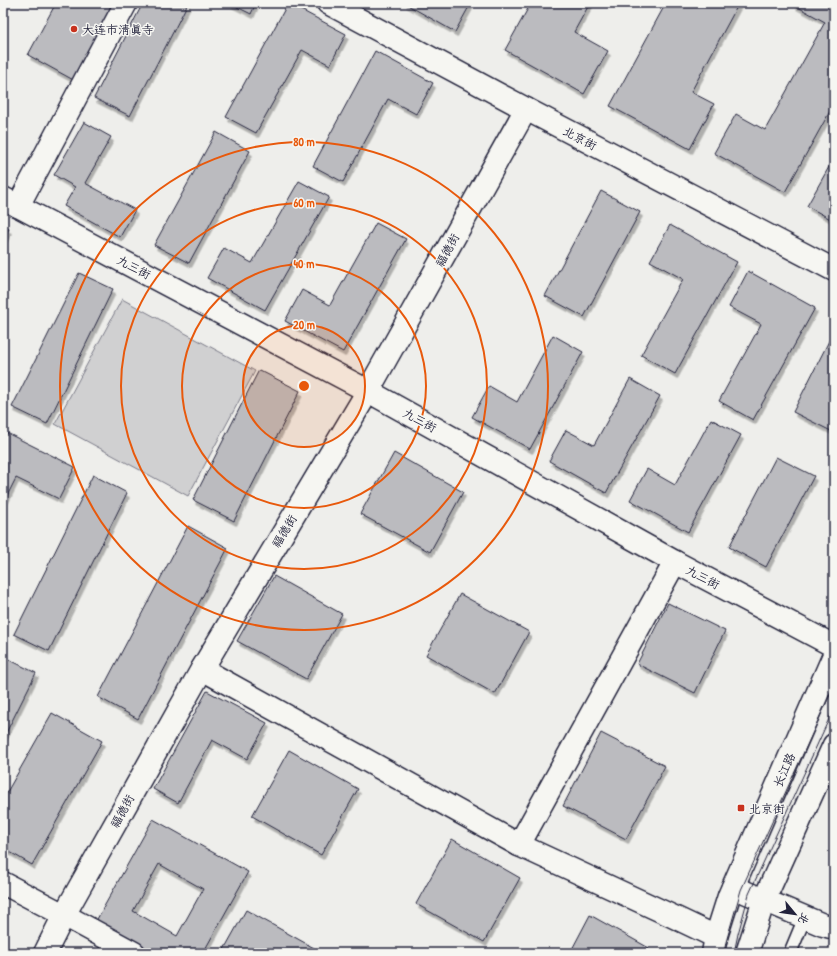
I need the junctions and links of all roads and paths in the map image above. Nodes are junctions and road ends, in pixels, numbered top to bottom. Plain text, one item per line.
1 (126, 3) edge
2 (328, 3) edge
3 (526, 110) junction
4 (11, 202) edge
5 (834, 270) edge
6 (368, 391) junction
7 (674, 562) junction
8 (834, 646) edge
9 (834, 655) edge
10 (202, 669) junction
11 (834, 745) edge
12 (519, 845) junction
13 (3, 883) edge
14 (733, 887) junction
15 (764, 900) junction
16 (64, 914) junction
17 (805, 917) junction
18 (834, 928) edge
19 (714, 945) edge
20 (45, 953) edge
21 (134, 953) edge
22 (746, 953) edge
23 (790, 953) edge

1 - 4 street
2 - 3 street, 北京街
3 - 5 street, 北京街
3 - 6 street, 福德街
4 - 6 street, 九三街
6 - 7 street, 九三街
6 - 10 street, 福德街
7 - 8 street, 九三街
7 - 12 street
9 - 14 street, 长江路
10 - 12 street
10 - 16 street, 福德街
11 - 15 street
12 - 19 street
13 - 16 street
14 - 15 street
14 - 19 street, 长江路
15 - 17 street
15 - 22 street
16 - 20 street, 福德街
16 - 21 street
17 - 18 street
17 - 23 lane

